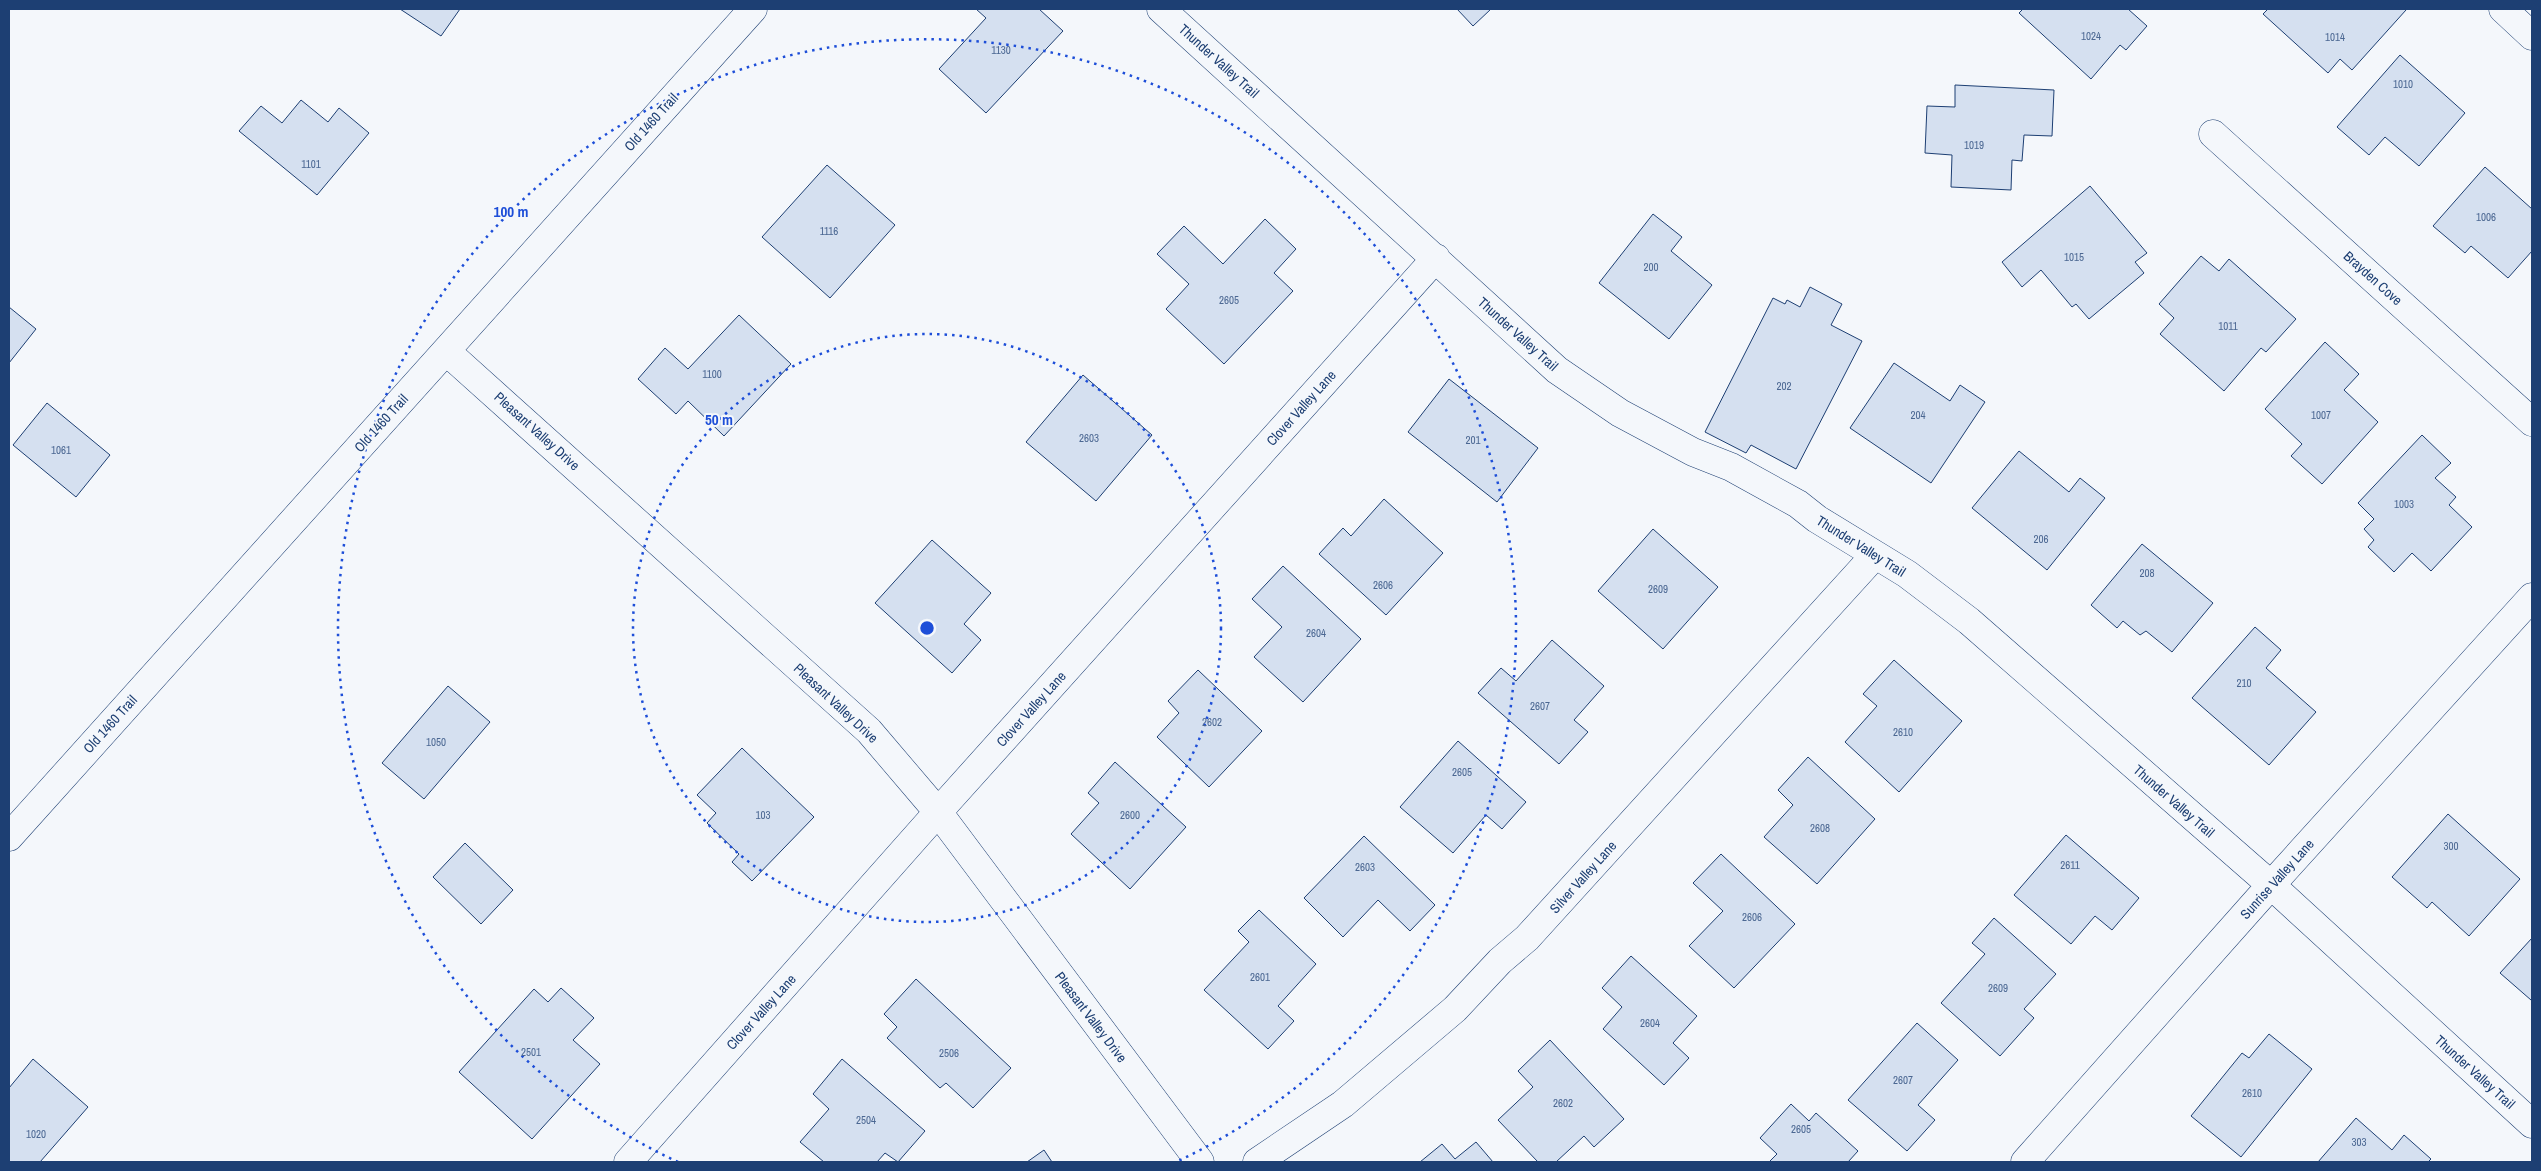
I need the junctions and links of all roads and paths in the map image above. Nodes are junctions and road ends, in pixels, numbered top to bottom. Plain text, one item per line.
1 (753, 9) edge
2 (1161, 9) edge
3 (2502, 9) edge
4 (2532, 36) edge
5 (2213, 134) dead end
6 (1436, 258) junction
7 (446, 351) junction
8 (2532, 422) edge
9 (1876, 556) junction
10 (2532, 597) edge
11 (938, 812) junction
12 (9, 837) edge
13 (2271, 885) junction
14 (2532, 1124) edge
15 (628, 1162) edge
16 (1200, 1162) edge
17 (1257, 1162) edge
18 (2025, 1162) edge

1 - 7 street, Old 1460 Trail
2 - 6 street, Thunder Valley Trail
3 - 4 street
5 - 8 street, Brayden Cove
6 - 9 street, Thunder Valley Trail
6 - 11 street, Clover Valley Lane
7 - 11 street, Pleasant Valley Drive
7 - 12 street, Old 1460 Trail
9 - 13 street, Thunder Valley Trail
9 - 17 street, Silver Valley Lane
10 - 13 street, Sunrise Valley Lane
11 - 15 street, Clover Valley Lane
11 - 16 street, Pleasant Valley Drive
13 - 14 street, Thunder Valley Trail
13 - 18 street, Sunrise Valley Lane

